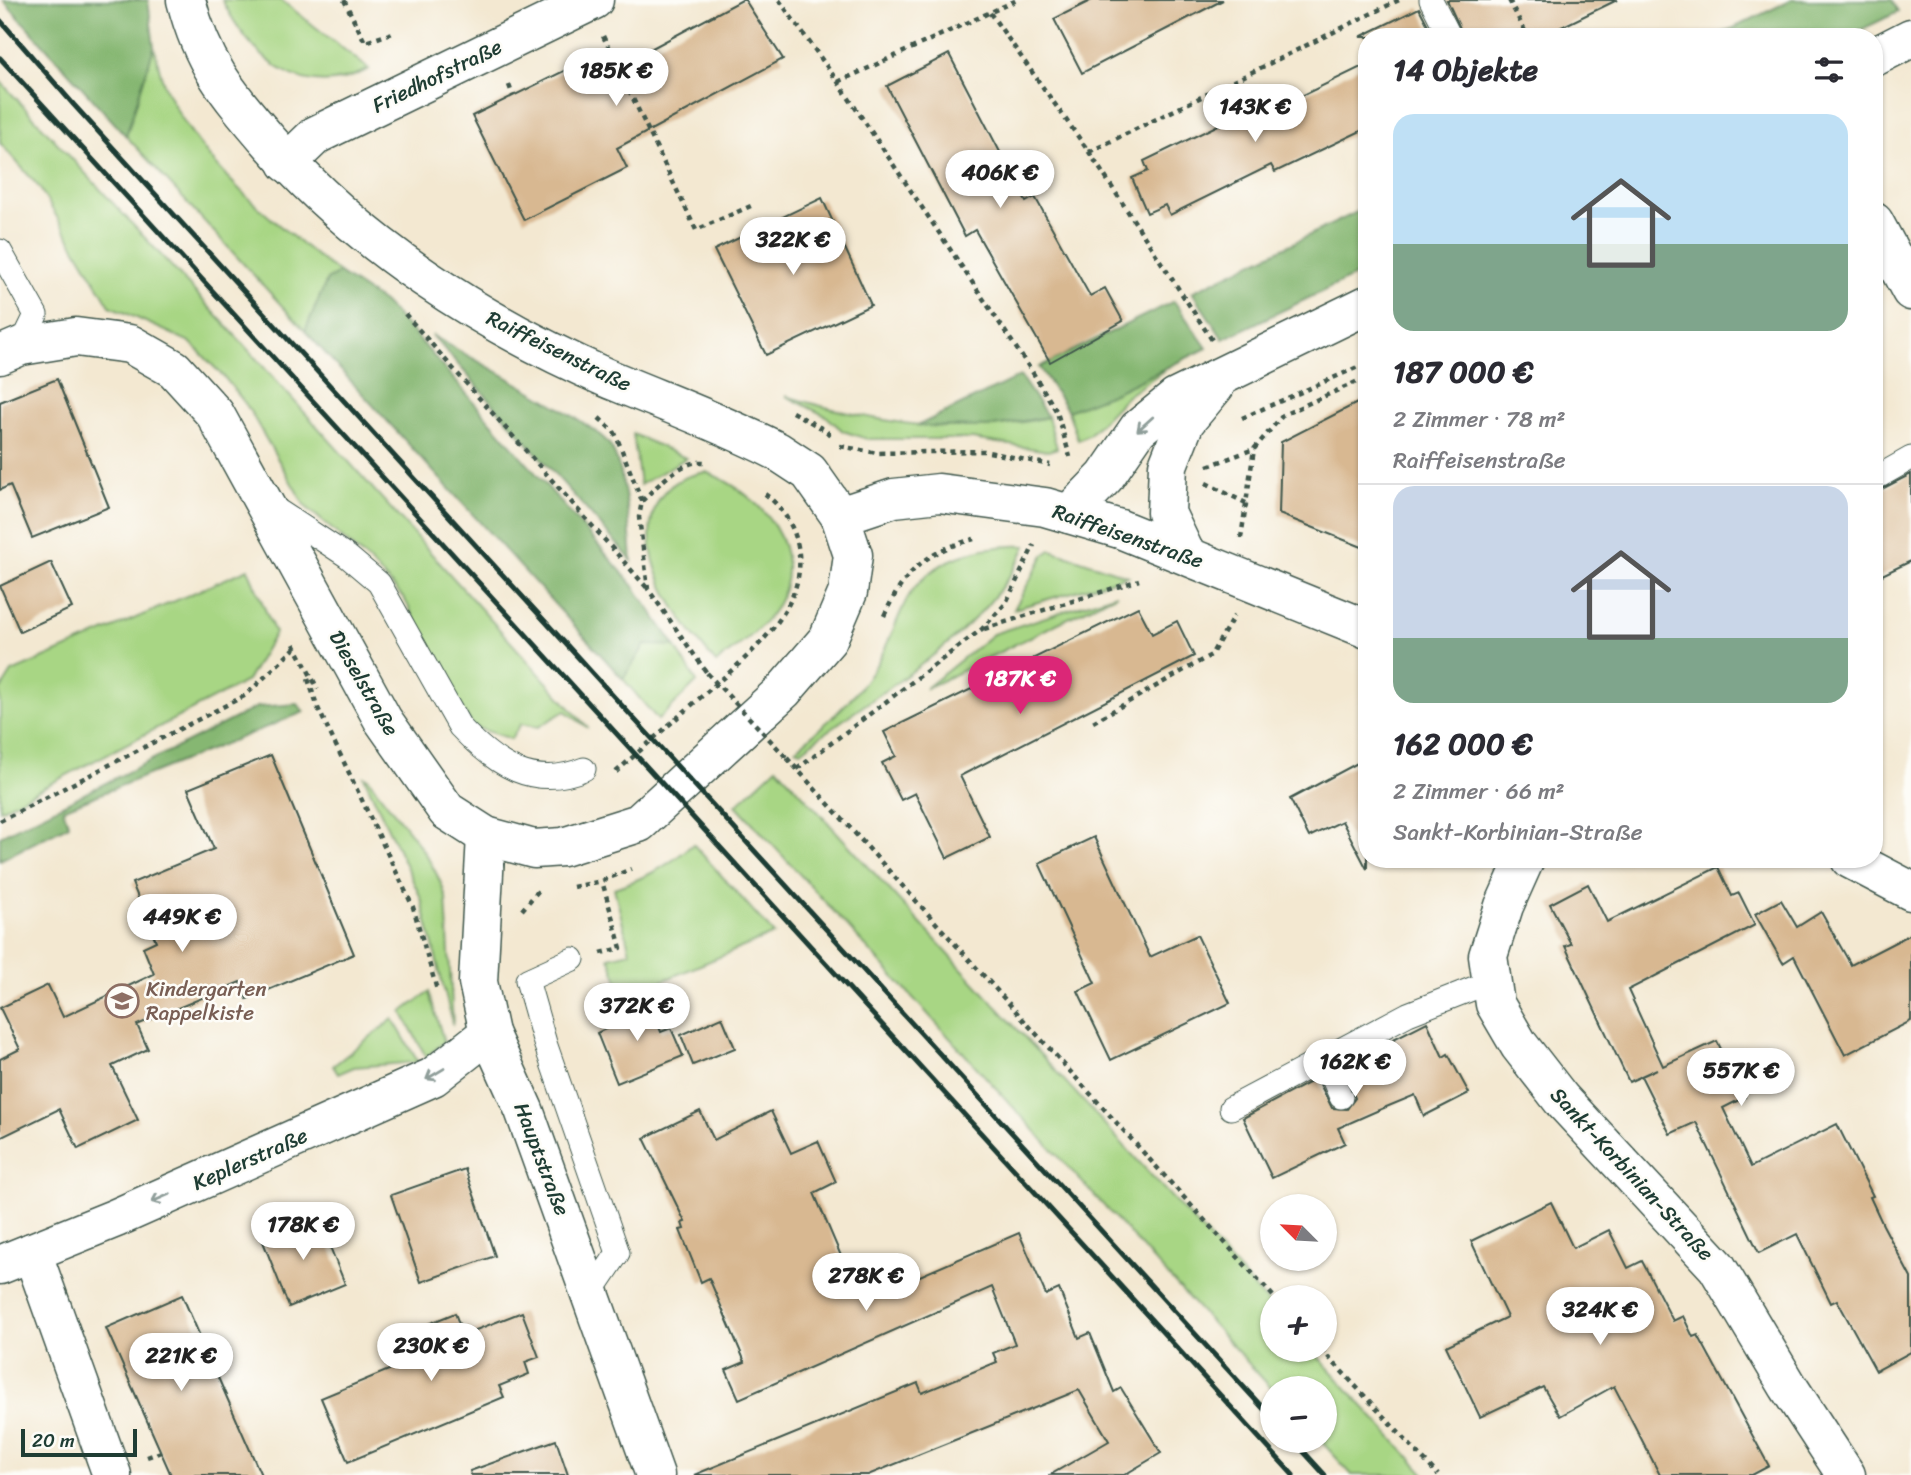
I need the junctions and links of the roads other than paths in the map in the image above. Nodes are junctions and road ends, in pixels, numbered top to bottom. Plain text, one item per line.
1 (186, 0) edge
2 (1431, 0) edge
3 (591, 2) edge
4 (1445, 28) edge
5 (1911, 38) edge
6 (1883, 52) edge
7 (287, 163) junction
8 (1883, 239) edge
9 (0, 251) edge
10 (1911, 292) edge
11 (1358, 308) edge
12 (11, 350) edge
13 (1218, 359) junction
14 (1911, 458) edge
15 (1883, 475) edge
16 (259, 498) junction
17 (1057, 510) junction
18 (839, 516) junction
19 (1186, 555) junction
20 (1358, 625) edge
21 (783, 691) joint
22 (584, 769) dead end
23 (486, 836) junction
24 (1521, 868) edge
25 (1867, 868) edge
26 (1911, 891) edge
27 (573, 959) dead end
28 (1492, 981) junction
29 (489, 1033) junction
30 (1324, 1058) junction
31 (1341, 1097) dead end
32 (1231, 1108) dead end
33 (16, 1259) edge
34 (591, 1293) junction
35 (111, 1475) edge
36 (655, 1475) edge
37 (1846, 1475) edge

1 - 7 street, Raiffeisenstraße
2 - 4 lane
3 - 7 street, Friedhofstraße
5 - 6 street
7 - 18 street, Raiffeisenstraße
8 - 10 street
9 - 12 lane
11 - 13 street
12 - 16 street, Dieselstraße
13 -> 17 street
13 - 19 street
14 - 15 lane
16 - 22 lane
16 - 23 street, Dieselstraße
17 - 18 street, Raiffeisenstraße
17 - 19 street, Raiffeisenstraße
18 - 21 street, Raiffeisenstraße
19 - 20 street, Raiffeisenstraße
21 - 23 street, Dieselstraße
23 - 29 street, Hauptstraße
24 - 28 street, Sankt-Korbinian-Straße
25 - 26 street
27 - 34 lane
28 - 30 lane
28 - 37 street, Sankt-Korbinian-Straße
29 -> 33 street, Keplerstraße
29 - 34 street, Hauptstraße
30 - 31 lane
30 - 32 lane
33 - 35 street
34 - 36 street, Hauptstraße

